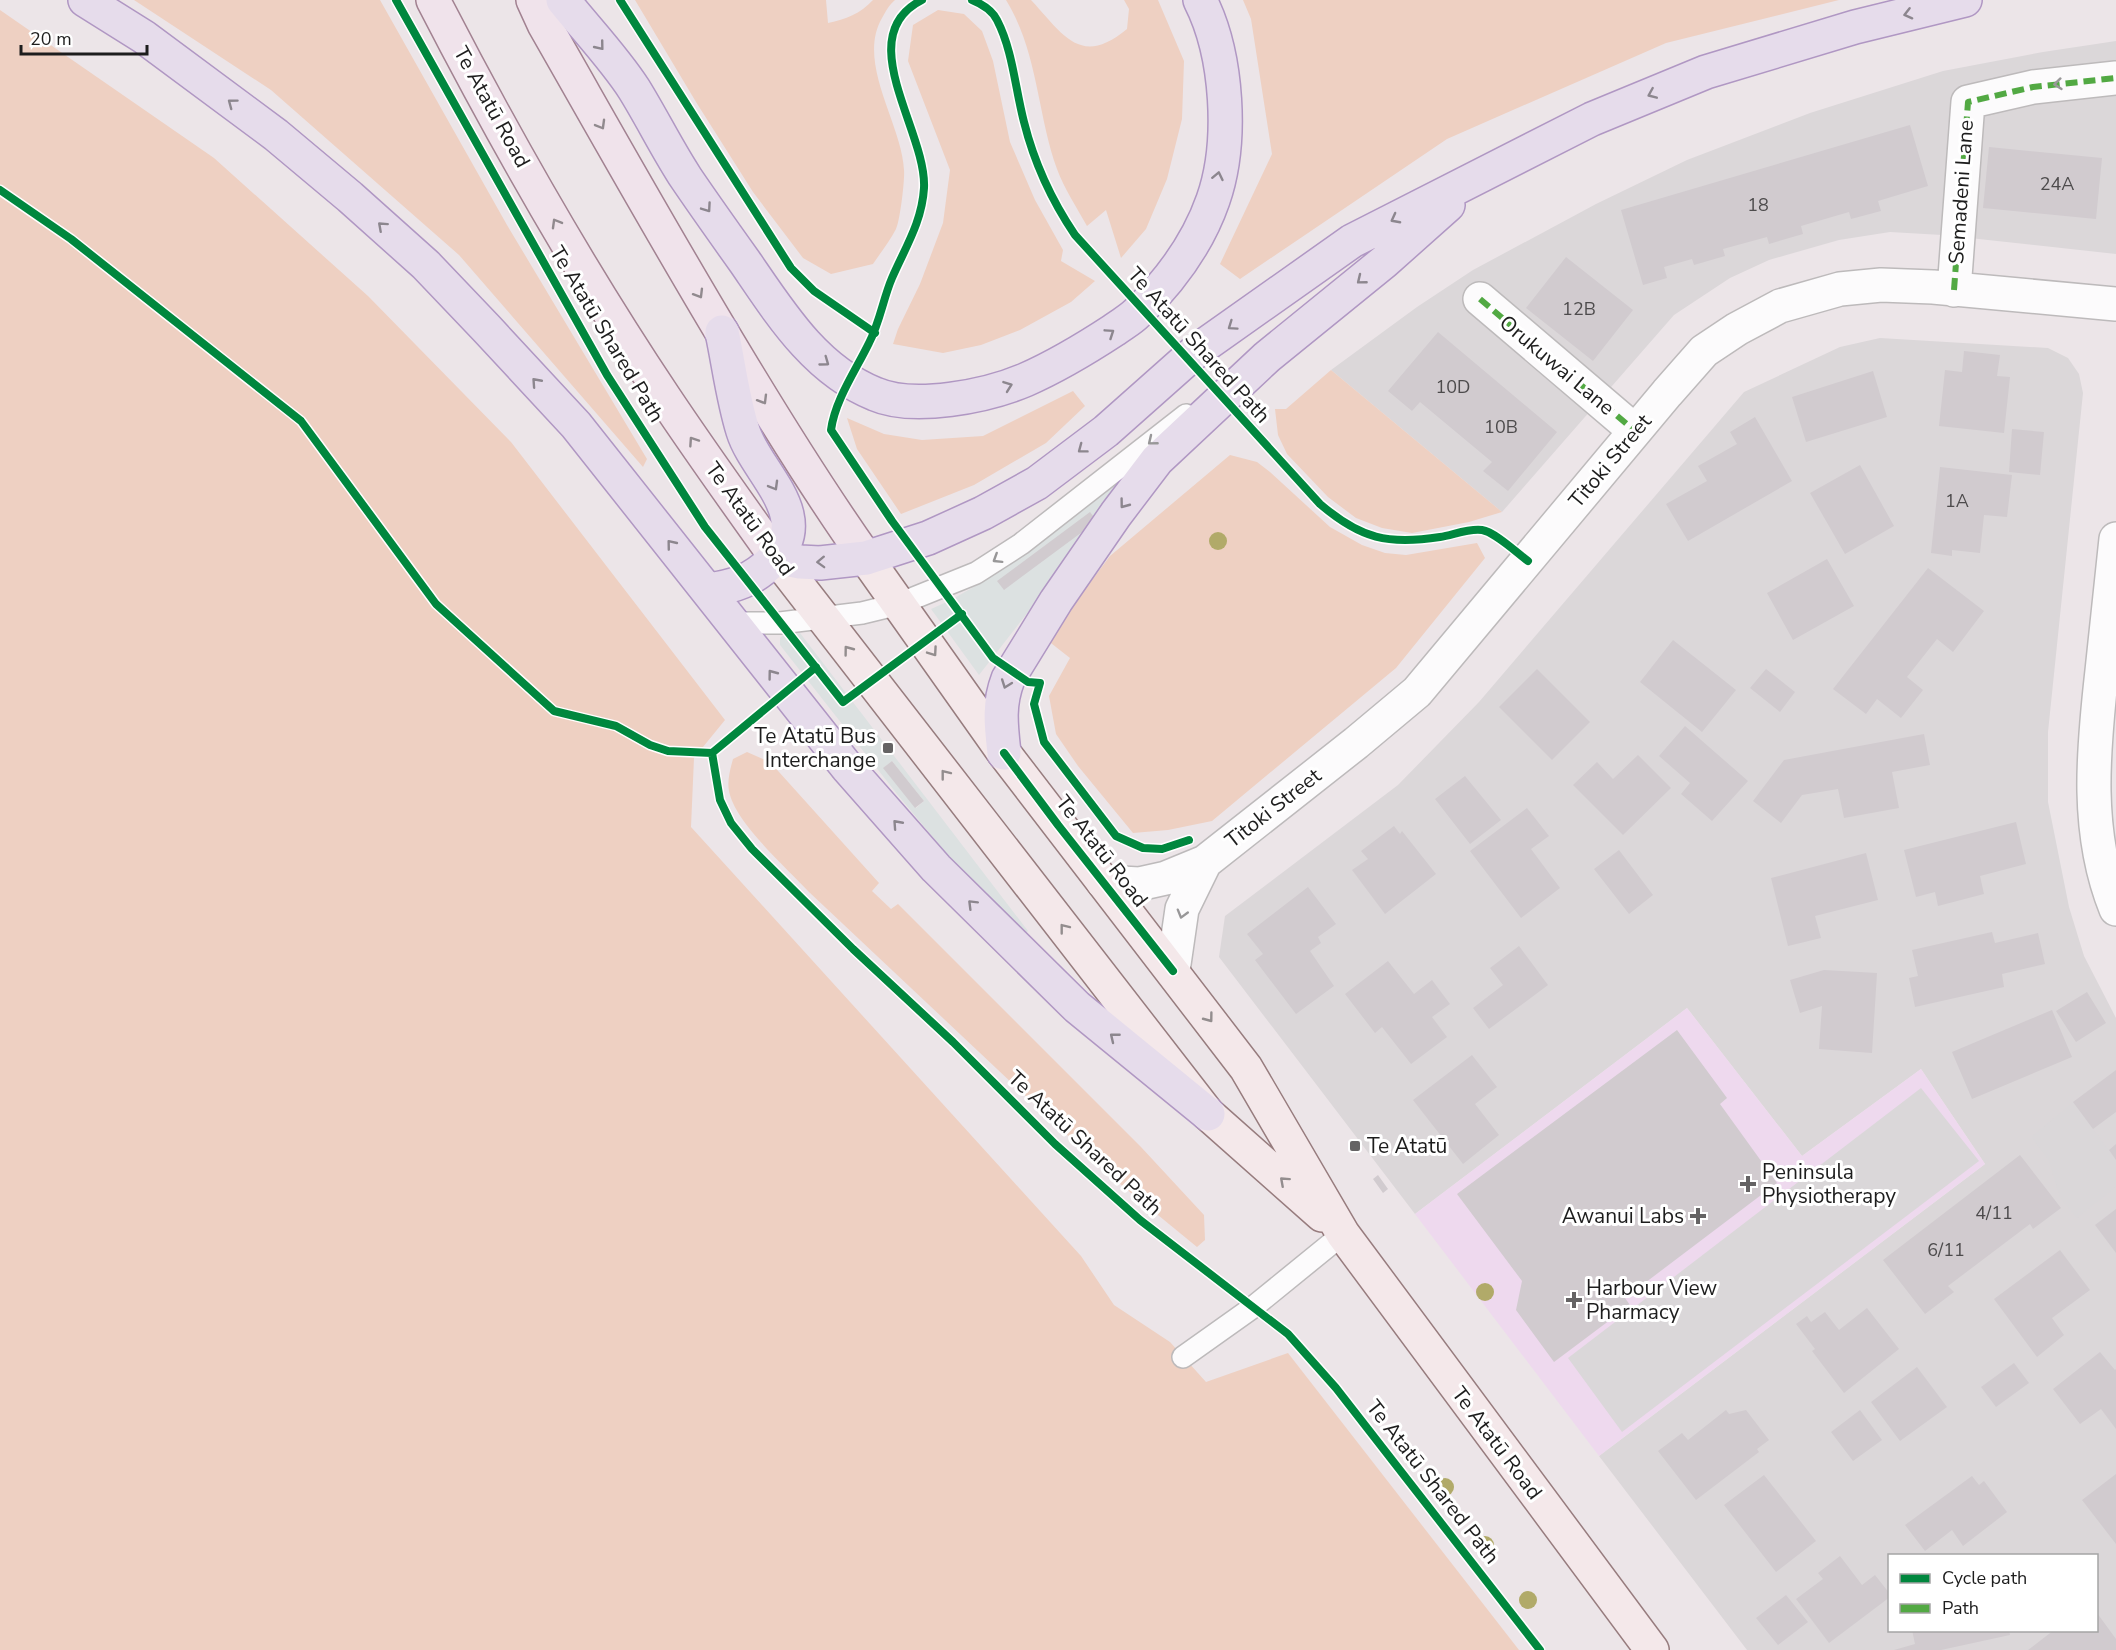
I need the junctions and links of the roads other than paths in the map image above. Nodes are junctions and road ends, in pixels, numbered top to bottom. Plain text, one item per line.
1 (85, 0) edge
2 (433, 0) edge
3 (533, 0) edge
4 (563, 0) edge
5 (1200, 0) edge
6 (1965, 0) edge
7 (2116, 78) edge
8 (1484, 172) junction
9 (1954, 290) junction
10 (1480, 299) dead end
11 (2116, 304) edge
12 (722, 332) junction
13 (1267, 357) junction
14 (1635, 431) junction
15 (2116, 539) edge
16 (776, 557) junction
17 (866, 558) junction
18 (707, 590) junction
19 (899, 604) junction
20 (824, 619) junction
21 (733, 623) junction
22 (1004, 753) junction
23 (1205, 862) junction
24 (1103, 882) junction
25 (2116, 909) edge
26 (1173, 971) junction
27 (1208, 1114) junction
28 (1343, 1234) junction
29 (1183, 1357) dead end
30 (1652, 1650) edge

18 -> 1 highway
16 -> 2 main road, Te Atatū Road
3 -> 12 main road, Te Atatū Road
4 -> 5 highway
6 -> 8 highway
7 -> 9 street, Semadeni Lane
8 -> 13 highway
8 -> 17 highway
9 - 11 street, Titoki Street
9 - 14 street, Titoki Street
10 - 14 street, Orukuwai Lane
12 -> 16 highway
12 -> 17 main road, Te Atatū Road
13 -> 19 lane
13 -> 22 highway
14 - 23 street, Titoki Street
15 - 25 street
17 -> 16 highway
16 - 18 highway
16 - 20 main road, Te Atatū Road
17 - 19 main road, Te Atatū Road
18 - 21 highway
19 - 20 lane
19 -> 22 main road, Te Atatū Road
20 - 21 lane
27 -> 20 main road, Te Atatū Road
27 -> 21 highway
22 - 24 main road, Te Atatū Road
23 - 24 street, Titoki Street
23 -> 26 street, Titoki Street
24 - 26 main road, Te Atatū Road
26 -> 28 main road, Te Atatū Road
28 -> 27 main road, Te Atatū Road
28 - 29 lane
28 - 30 main road, Te Atatū Road

